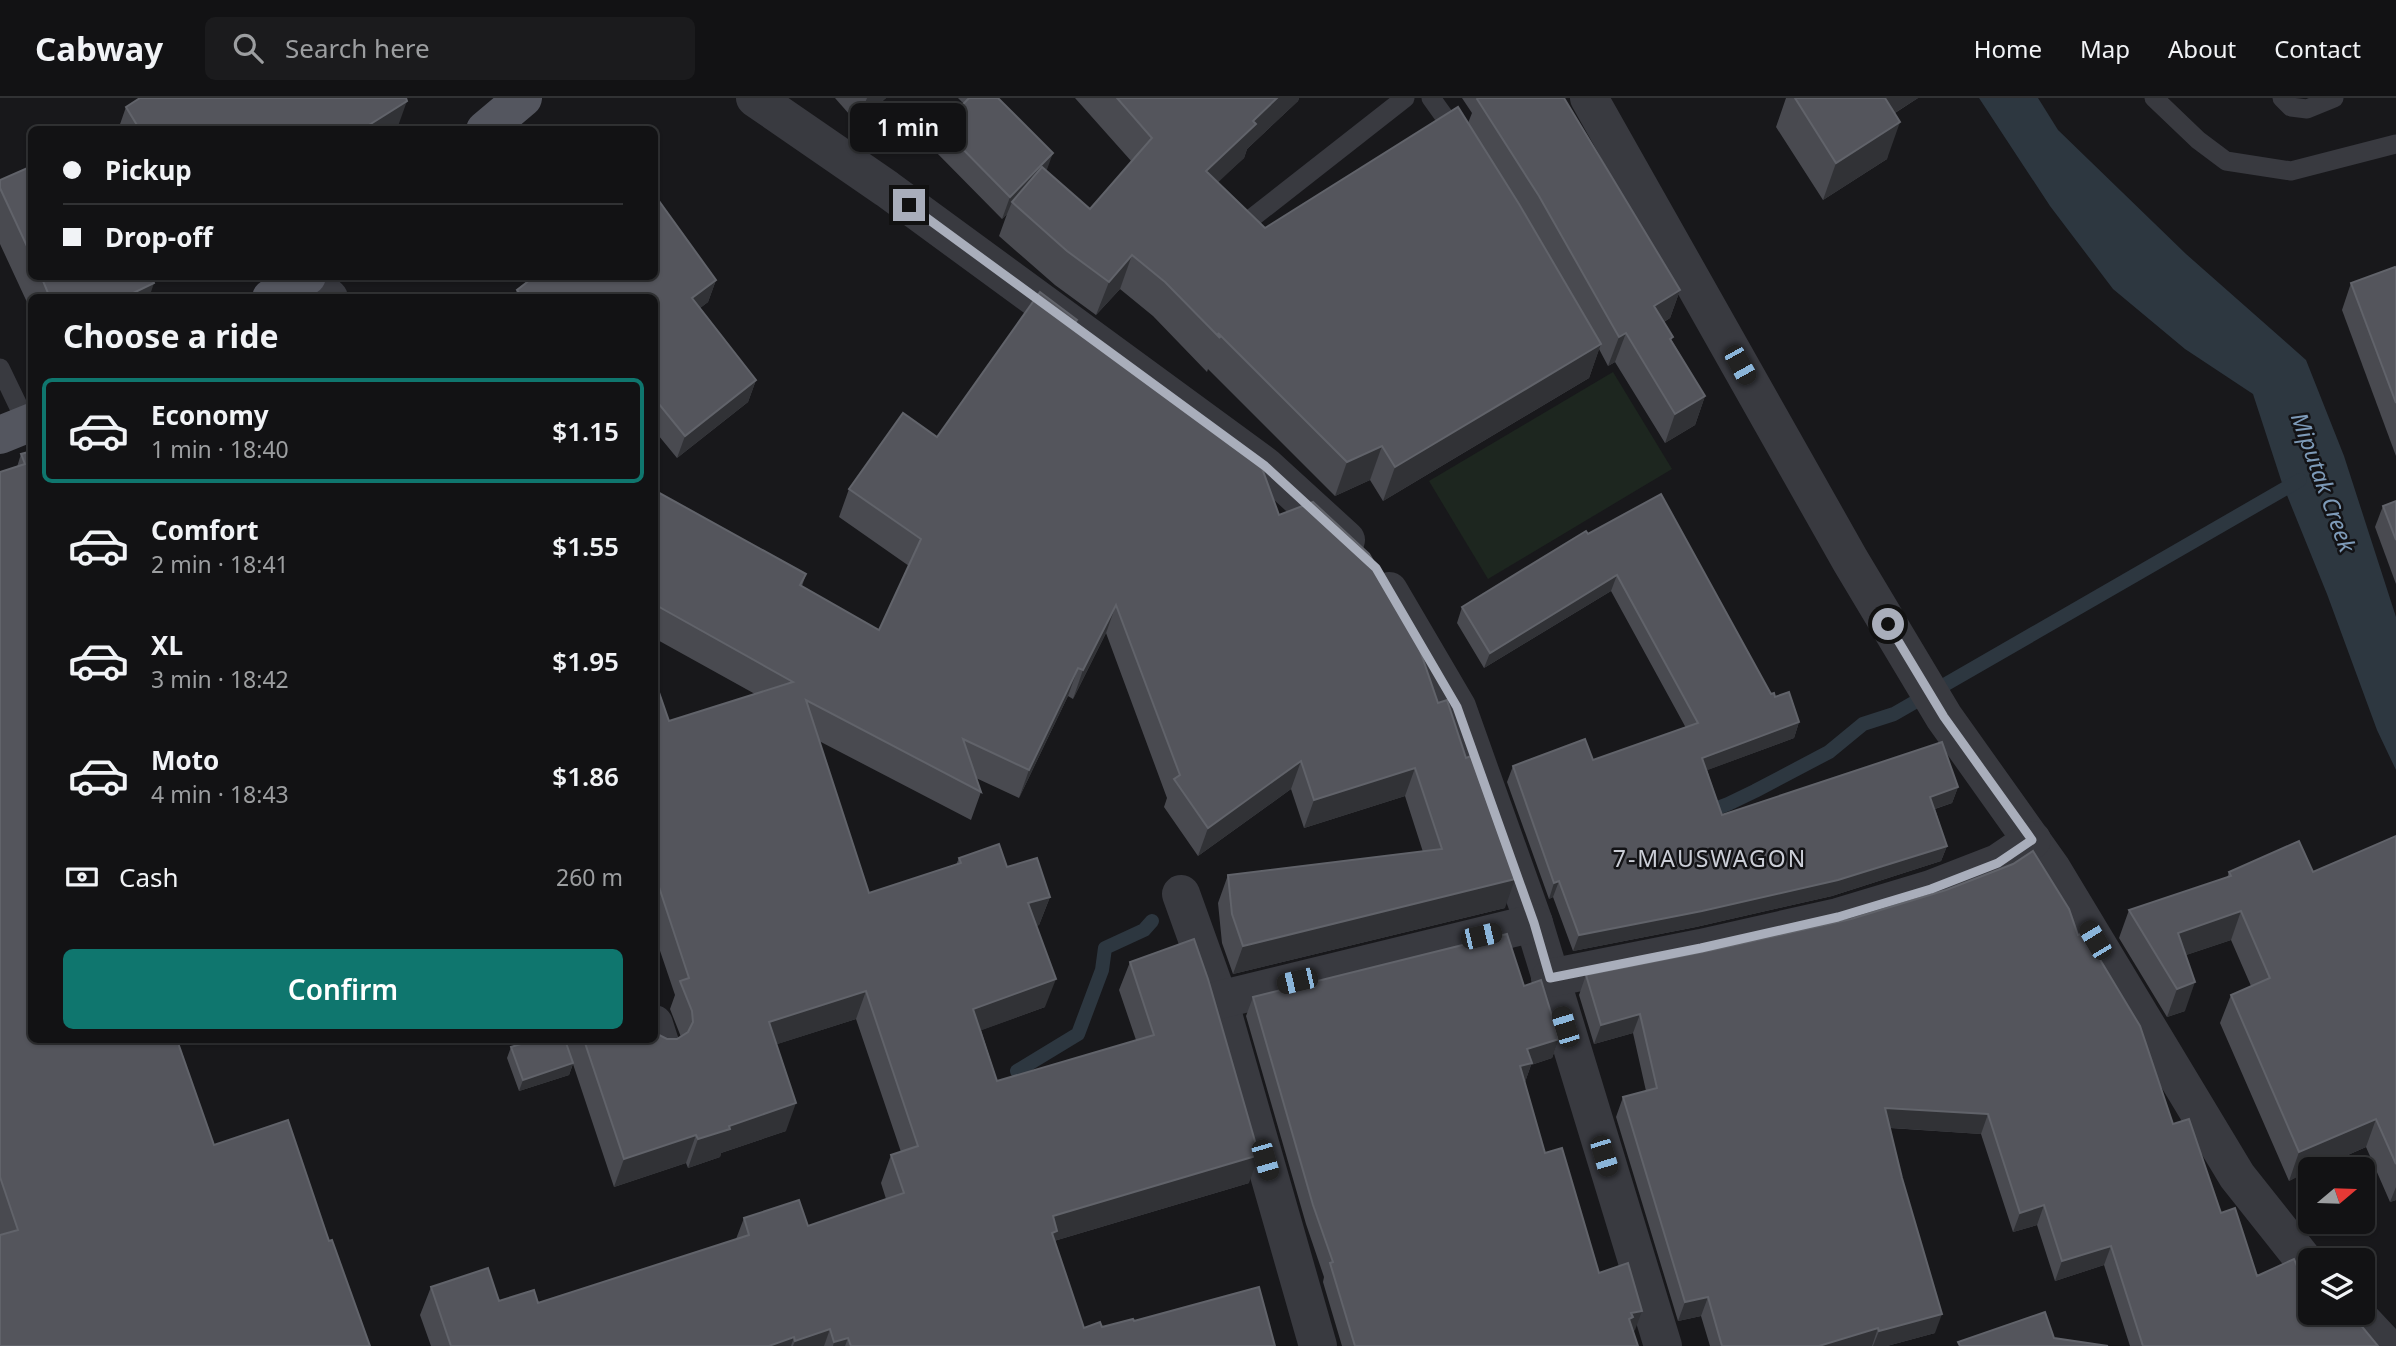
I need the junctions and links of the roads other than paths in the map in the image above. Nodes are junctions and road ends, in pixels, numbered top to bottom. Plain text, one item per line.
1 (523, 98) edge
2 (755, 98) edge
3 (1405, 98) edge
4 (1431, 98) edge
5 (1589, 98) edge
6 (2154, 98) edge
7 (2282, 98) edge
8 (2334, 98) edge
9 (490, 126) edge
10 (2396, 144) edge
11 (1471, 156) edge
12 (1243, 225) edge
13 (302, 280) edge
14 (310, 280) edge
15 (278, 294) edge
16 (325, 294) edge
17 (0, 368) edge
18 (19, 427) edge
19 (2032, 840) junction
20 (1181, 894) dead end
21 (1534, 923) junction
22 (1550, 978) junction
23 (1219, 1000) junction
24 (2298, 1253) edge
25 (2366, 1325) edge
26 (1318, 1346) edge
27 (1663, 1346) edge
28 (2386, 1346) edge

1 - 9 main road
2 - 21 street
3 - 12 lane
4 - 11 lane
5 - 19 street
6 - 10 lane
7 - 8 lane
13 - 15 main road
14 - 16 street
17 - 18 lane
19 - 22 street
19 - 24 street
20 - 23 street
21 - 22 street
21 - 23 street
22 - 27 street
23 - 26 street
25 - 28 street

